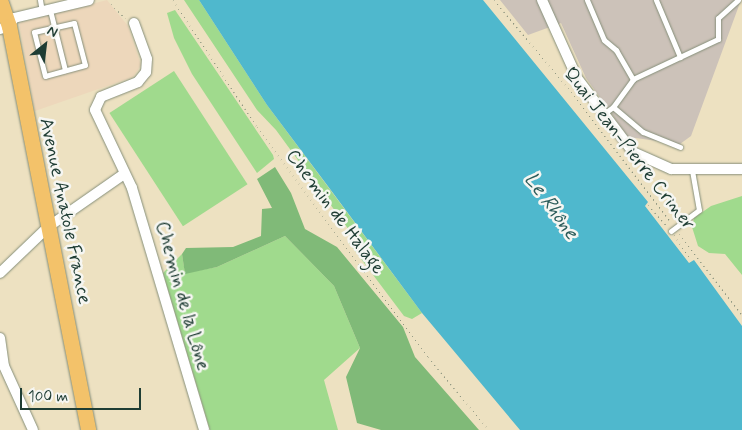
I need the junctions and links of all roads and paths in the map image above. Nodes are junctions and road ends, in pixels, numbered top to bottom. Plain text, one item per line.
1 (0, 0) edge
2 (40, 0) edge
3 (89, 0) edge
4 (173, 0) edge
5 (494, 0) edge
6 (542, 0) edge
7 (587, 0) edge
8 (656, 0) edge
9 (738, 0) edge
10 (63, 3) edge
11 (111, 4) dead end
12 (46, 10) junction
13 (134, 23) joint
14 (55, 27) junction
15 (4, 28) edge
16 (680, 57) junction
17 (66, 70) junction
18 (633, 79) junction
19 (613, 107) junction
20 (602, 115) junction
21 (680, 148) dead end
22 (742, 169) edge
23 (692, 171) junction
24 (124, 174) junction
25 (648, 205) dead end
26 (48, 227) junction
27 (673, 229) junction
28 (691, 260) dead end
29 (0, 273) edge
30 (742, 315) edge
31 (0, 338) edge
32 (32, 430) edge
33 (88, 430) edge
34 (204, 430) edge
35 (489, 430) edge

1 - 15 main road, Avenue Anatole France
2 - 12 lane
3 - 10 street
4 - 35 path, Chemin de Halage
5 - 27 path, Quai Jean-Pierre Criner
6 - 20 street
7 - 18 lane
8 - 16 lane
9 - 16 lane
10 - 12 street
11 - 13 path
12 - 14 lane
12 - 15 street
13 - 24 street, Chemin de la Lône
14 - 17 lane
14 - 17 lane
14 - 17 lane
15 - 26 main road, Avenue Anatole France
16 - 18 lane
18 - 19 lane
19 - 20 lane
19 - 21 lane
20 - 23 street
22 - 23 street
23 - 27 lane
24 - 26 street
24 - 34 street, Chemin de la Lône
25 - 27 path
26 - 29 street
26 - 33 main road, Avenue Anatole France
27 - 28 path
27 - 30 path, Quai Jean-Pierre Criner
31 - 32 street

